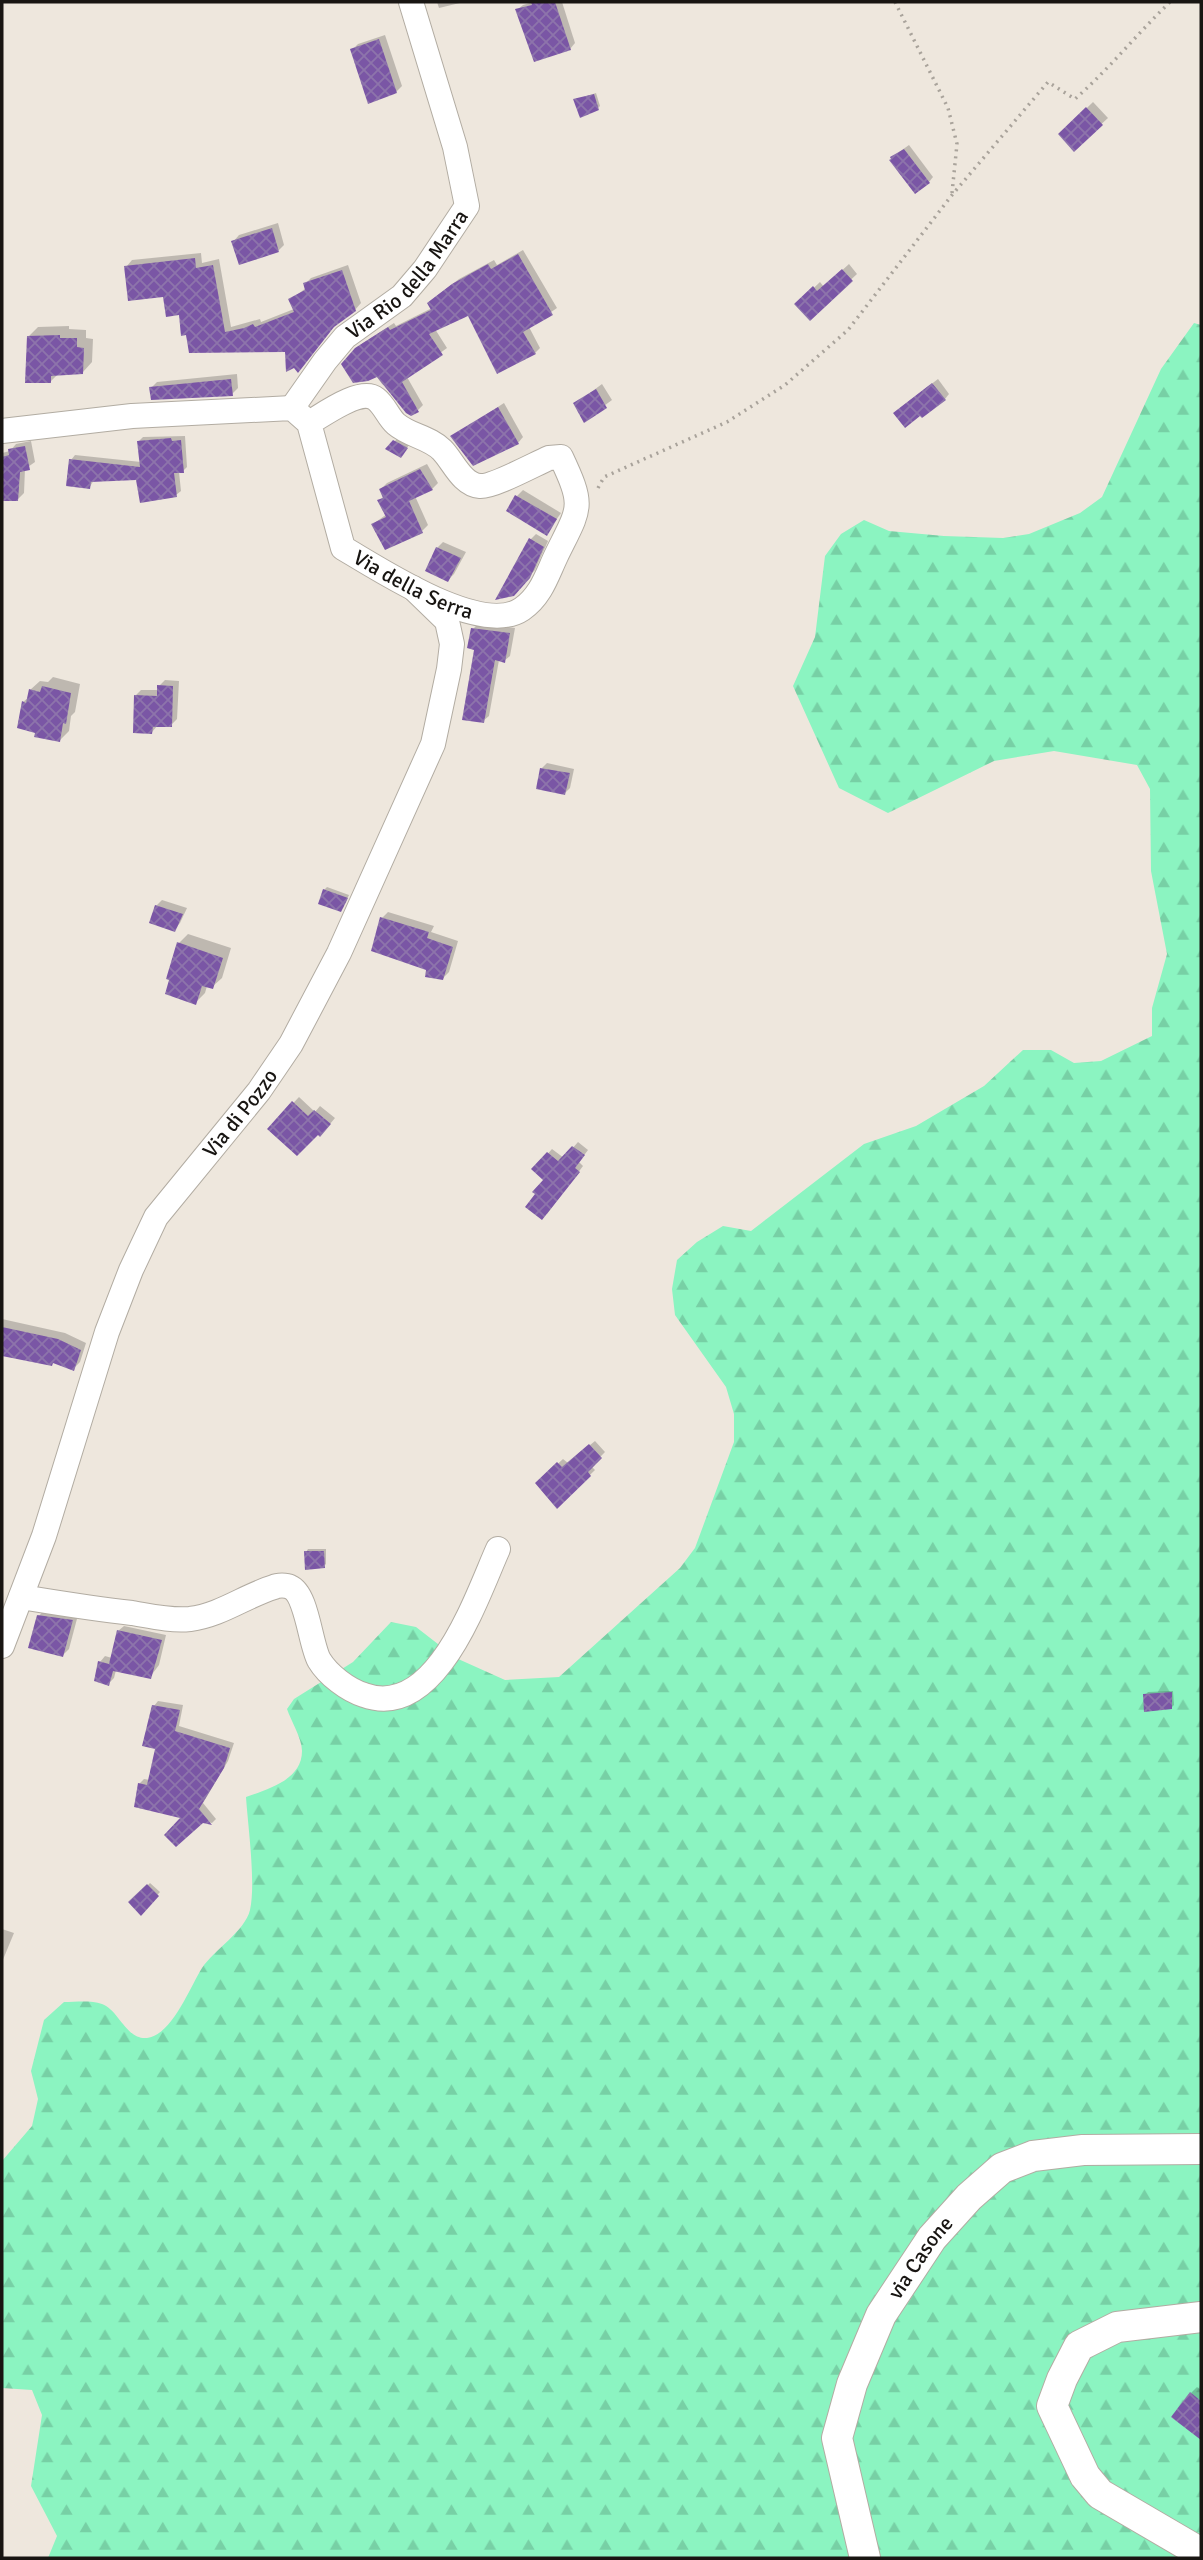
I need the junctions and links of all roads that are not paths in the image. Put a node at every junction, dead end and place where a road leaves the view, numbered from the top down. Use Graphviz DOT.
graph roads {
  1 [pos="411,2"];
  2 [pos="301,415"];
  3 [pos="2,431"];
  4 [pos="413,589"];
  5 [pos="498,1549"];
  6 [pos="21,1597"];
  7 [pos="2,1646"];
  8 [pos="1201,2149"];
  9 [pos="1201,2317"];
  10 [pos="1201,2553"];
  11 [pos="865,2558"];
  1 -- 2 [label="street, Via Rio della Marra"];
  2 -- 3 [label="street"];
  2 -- 4 [label="street, Via della Serra"];
  2 -- 4 [label="street, Via della Serra"];
  4 -- 6 [label="street, Via di Pozzo"];
  5 -- 6 [label="street"];
  6 -- 7 [label="street, Via di Pozzo"];
  8 -- 11 [label="street, via Casone"];
  9 -- 10 [label="street"];
}
